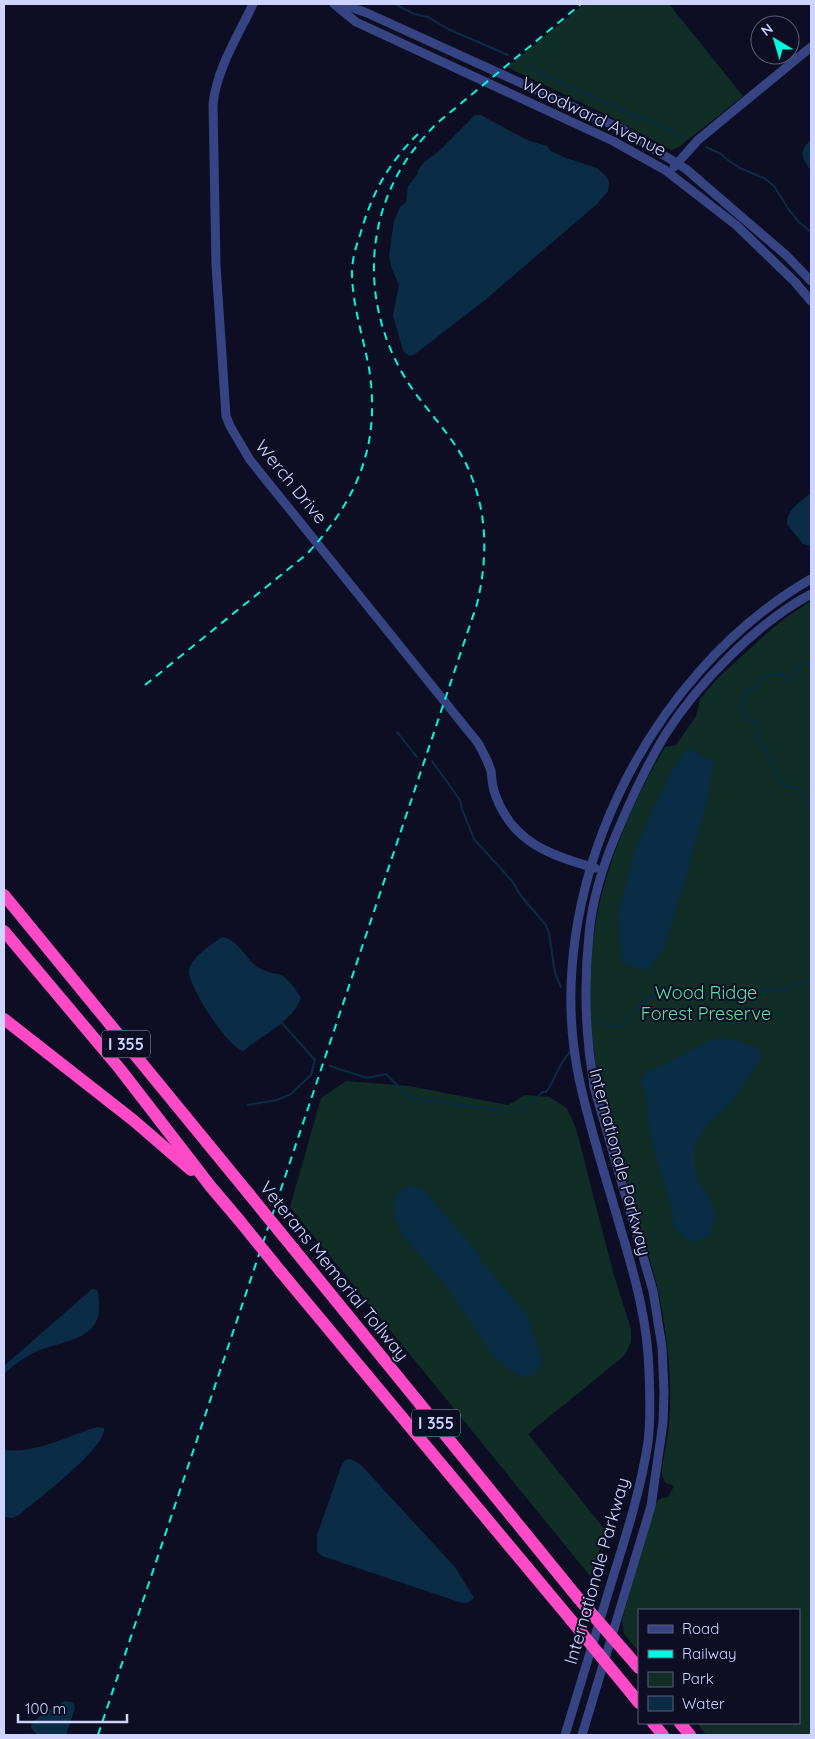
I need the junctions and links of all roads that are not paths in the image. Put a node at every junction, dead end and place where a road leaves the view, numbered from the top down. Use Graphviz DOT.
graph roads {
  1 [pos="253,4"];
  2 [pos="334,4"];
  3 [pos="342,4"];
  4 [pos="811,47"];
  5 [pos="677,164"];
  6 [pos="669,173"];
  7 [pos="811,281"];
  8 [pos="811,301"];
  9 [pos="811,579"];
  10 [pos="811,594"];
  11 [pos="591,867"];
  12 [pos="602,870"];
  13 [pos="4,895"];
  14 [pos="4,932"];
  15 [pos="572,1013"];
  16 [pos="586,1015"];
  17 [pos="4,1019"];
  18 [pos="211,1187"];
  19 [pos="638,1667"];
  20 [pos="635,1698"];
  21 [pos="654,1724"];
  22 [pos="681,1724"];
  23 [pos="566,1735"];
  24 [pos="582,1735"];
  25 [pos="663,1735"];
  26 [pos="690,1735"];
  1 -- 11 [label="street, Werch Drive"];
  2 -- 6 [label="street, Woodward Avenue"];
  3 -- 5 [label="street, Woodward Avenue"];
  4 -- 5 [label="street"];
  5 -- 6 [label="street"];
  5 -- 7 [label="street, Woodward Avenue"];
  6 -- 8 [label="street, Woodward Avenue"];
  9 -- 11 [label="street, Internationale Parkway"];
  10 -- 12 [label="street, Internationale Parkway"];
  11 -- 12 [label="street, Werch Drive"];
  11 -- 15 [label="street, Internationale Parkway"];
  12 -- 16 [label="street, Internationale Parkway"];
  13 -- 19 [label="highway, Veterans Memorial Tollway / I 355, bridge"];
  14 -- 18 [label="highway, I 355"];
  15 -- 16 [label="street"];
  15 -- 23 [label="street, Internationale Parkway"];
  16 -- 24 [label="street, Internationale Parkway"];
  17 -- 18 [label="highway"];
  18 -- 20 [label="highway, I 355, bridge"];
  21 -- 25 [label="highway"];
  22 -- 26 [label="highway"];
}
